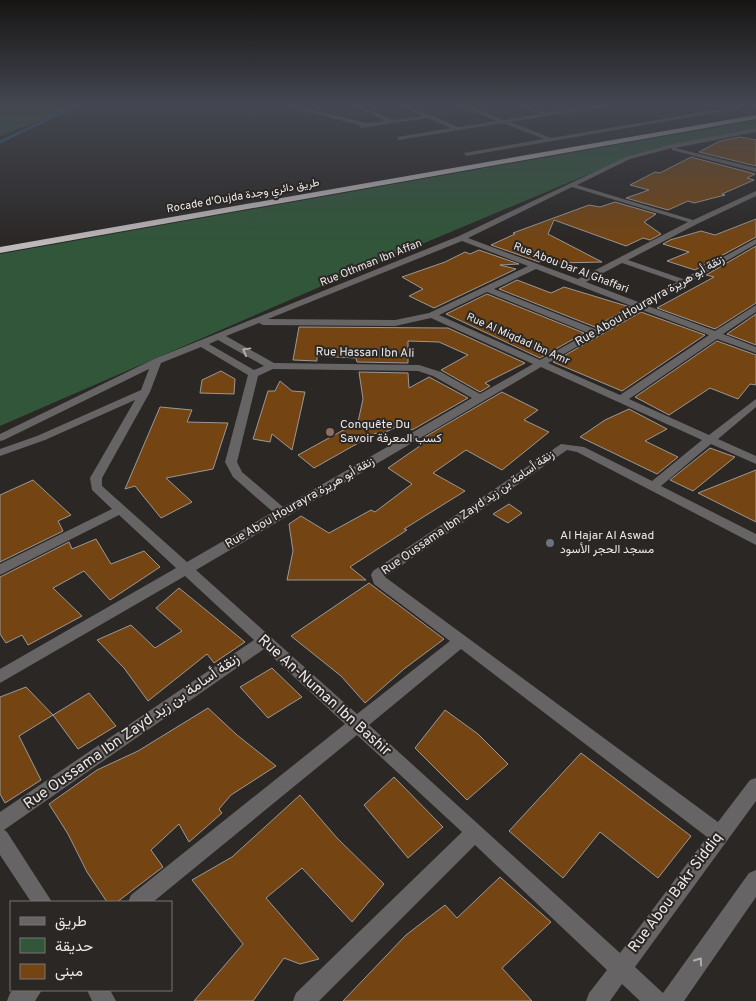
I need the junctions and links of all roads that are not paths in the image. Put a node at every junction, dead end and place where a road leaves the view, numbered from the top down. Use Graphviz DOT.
graph roads {
  1 [pos="486,151"];
  2 [pos="529,151"];
  3 [pos="564,151"];
  4 [pos="655,151"];
  5 [pos="683,151"];
  6 [pos="466,154"];
  7 [pos="756,170"];
  8 [pos="571,185"];
  9 [pos="756,193"];
  10 [pos="694,222"];
  11 [pos="462,238"];
  12 [pos="756,241"];
  13 [pos="0,243"];
  14 [pos="0,250"];
  15 [pos="620,260"];
  16 [pos="535,266"];
  17 [pos="578,282"];
  18 [pos="684,282"];
  19 [pos="487,289"];
  20 [pos="641,306"];
  21 [pos="756,308"];
  22 [pos="432,315"];
  23 [pos="255,322"];
  24 [pos="595,332"];
  25 [pos="717,334"];
  26 [pos="219,336"];
  27 [pos="201,343"];
  28 [pos="756,350"];
  29 [pos="157,361"];
  30 [pos="542,363"];
  31 [pos="272,366"];
  32 [pos="253,374"];
  33 [pos="145,392"];
  34 [pos="480,398"];
  35 [pos="622,399"];
  36 [pos="756,402"];
  37 [pos="0,438"];
  38 [pos="711,439"];
  39 [pos="0,453"];
  40 [pos="756,460"];
  41 [pos="652,486"];
  42 [pos="120,510"];
  43 [pos="283,514"];
  44 [pos="756,540"];
  45 [pos="0,570"];
  46 [pos="186,570"];
  47 [pos="264,641"];
  48 [pos="459,642"];
  49 [pos="0,677"];
  50 [pos="357,726"];
  51 [pos="756,786"];
  52 [pos="0,823"];
  53 [pos="475,832"];
  54 [pos="720,835"];
  55 [pos="0,838"];
  56 [pos="756,880"];
  57 [pos="41,901"];
  58 [pos="139,901"];
  59 [pos="620,968"];
  60 [pos="30,991"];
  61 [pos="18,1001"];
  62 [pos="304,1001"];
  63 [pos="597,1001"];
  64 [pos="656,1001"];
  65 [pos="672,1001"];
  1 -- 6 [label="street"];
  2 -- 13 [label="highway, Rocade d'Oujda طريق دائري وجدة"];
  3 -- 14 [label="highway, Rocade d'Oujda طريق دائري وجدة"];
  4 -- 8 [label="street, Rue Othman Ibn Affan"];
  5 -- 7 [label="street"];
  8 -- 10 [label="street"];
  8 -- 11 [label="street, Rue Othman Ibn Affan"];
  9 -- 10 [label="street"];
  10 -- 15 [label="street"];
  11 -- 16 [label="street, Rue Abou Dar Al Ghaffari"];
  11 -- 23 [label="street, Rue Othman Ibn Affan"];
  12 -- 18 [label="street, Rue Abou Hourayra زنقة أبو هريرة"];
  15 -- 17 [label="street"];
  15 -- 18 [label="street"];
  16 -- 17 [label="street, Rue Abou Dar Al Ghaffari"];
  16 -- 19 [label="street"];
  17 -- 20 [label="street, Rue Abou Dar Al Ghaffari"];
  18 -- 20 [label="street, Rue Abou Hourayra زنقة أبو هريرة"];
  19 -- 22 [label="street"];
  19 -- 24 [label="street"];
  20 -- 24 [label="street, Rue Abou Hourayra زنقة أبو هريرة"];
  20 -- 25 [label="street, Rue Abou Dar Al Ghaffari"];
  21 -- 25 [label="street"];
  22 -- 23 [label="street"];
  22 -- 30 [label="street, Rue Al Miqdad Ibn Amr"];
  23 -- 26 [label="street, Rue Othman Ibn Affan"];
  24 -- 30 [label="street, Rue Abou Hourayra زنقة أبو هريرة"];
  25 -- 28 [label="street, Rue Abou Dar Al Ghaffari"];
  25 -- 35 [label="street"];
  26 -- 27 [label="street, Rue Othman Ibn Affan"];
  31 -- 26 [label="street, Rue Hassan Ibn Ali, one-way"];
  27 -- 29 [label="street, Rue Othman Ibn Affan"];
  27 -- 32 [label="street"];
  29 -- 33 [label="street, Rue An-Numan Ibn Bashir"];
  29 -- 37 [label="street, Rue Othman Ibn Affan"];
  30 -- 34 [label="street, Rue Abou Hourayra زنقة أبو هريرة"];
  30 -- 35 [label="street, Rue Al Miqdad Ibn Amr"];
  31 -- 32 [label="street, Rue Hassan Ibn Ali"];
  31 -- 34 [label="street, Rue Hassan Ibn Ali"];
  32 -- 43 [label="street"];
  33 -- 39 [label="street"];
  33 -- 42 [label="street, Rue An-Numan Ibn Bashir"];
  34 -- 43 [label="street, Rue Abou Hourayra زنقة أبو هريرة"];
  35 -- 38 [label="street, Rue Al Miqdad Ibn Amr"];
  36 -- 38 [label="street"];
  38 -- 40 [label="street, Rue Al Miqdad Ibn Amr"];
  38 -- 41 [label="street"];
  41 -- 44 [label="street"];
  41 -- 48 [label="street, Rue Oussama Ibn Zayd زنقة أسامة بن زيد"];
  42 -- 45 [label="street"];
  42 -- 46 [label="street, Rue An-Numan Ibn Bashir"];
  43 -- 46 [label="street, Rue Abou Hourayra زنقة أبو هريرة"];
  46 -- 47 [label="street, Rue An-Numan Ibn Bashir"];
  46 -- 49 [label="street, Rue Abou Hourayra زنقة أبو هريرة"];
  47 -- 50 [label="street, Rue An-Numan Ibn Bashir"];
  47 -- 52 [label="street, Rue Oussama Ibn Zayd زنقة أسامة بن زيد"];
  48 -- 50 [label="street"];
  48 -- 54 [label="street"];
  50 -- 53 [label="street, Rue An-Numan Ibn Bashir"];
  50 -- 58 [label="street"];
  51 -- 54 [label="street, Rue Abou Bakr Siddiq"];
  53 -- 59 [label="street, Rue An-Numan Ibn Bashir"];
  53 -- 62 [label="street"];
  54 -- 59 [label="street, Rue Abou Bakr Siddiq"];
  55 -- 57 [label="street"];
  65 -- 56 [label="street, one-way"];
  59 -- 63 [label="street, Rue Abou Bakr Siddiq"];
  59 -- 64 [label="street, Rue An-Numan Ibn Bashir"];
  60 -- 61 [label="street"];
}
